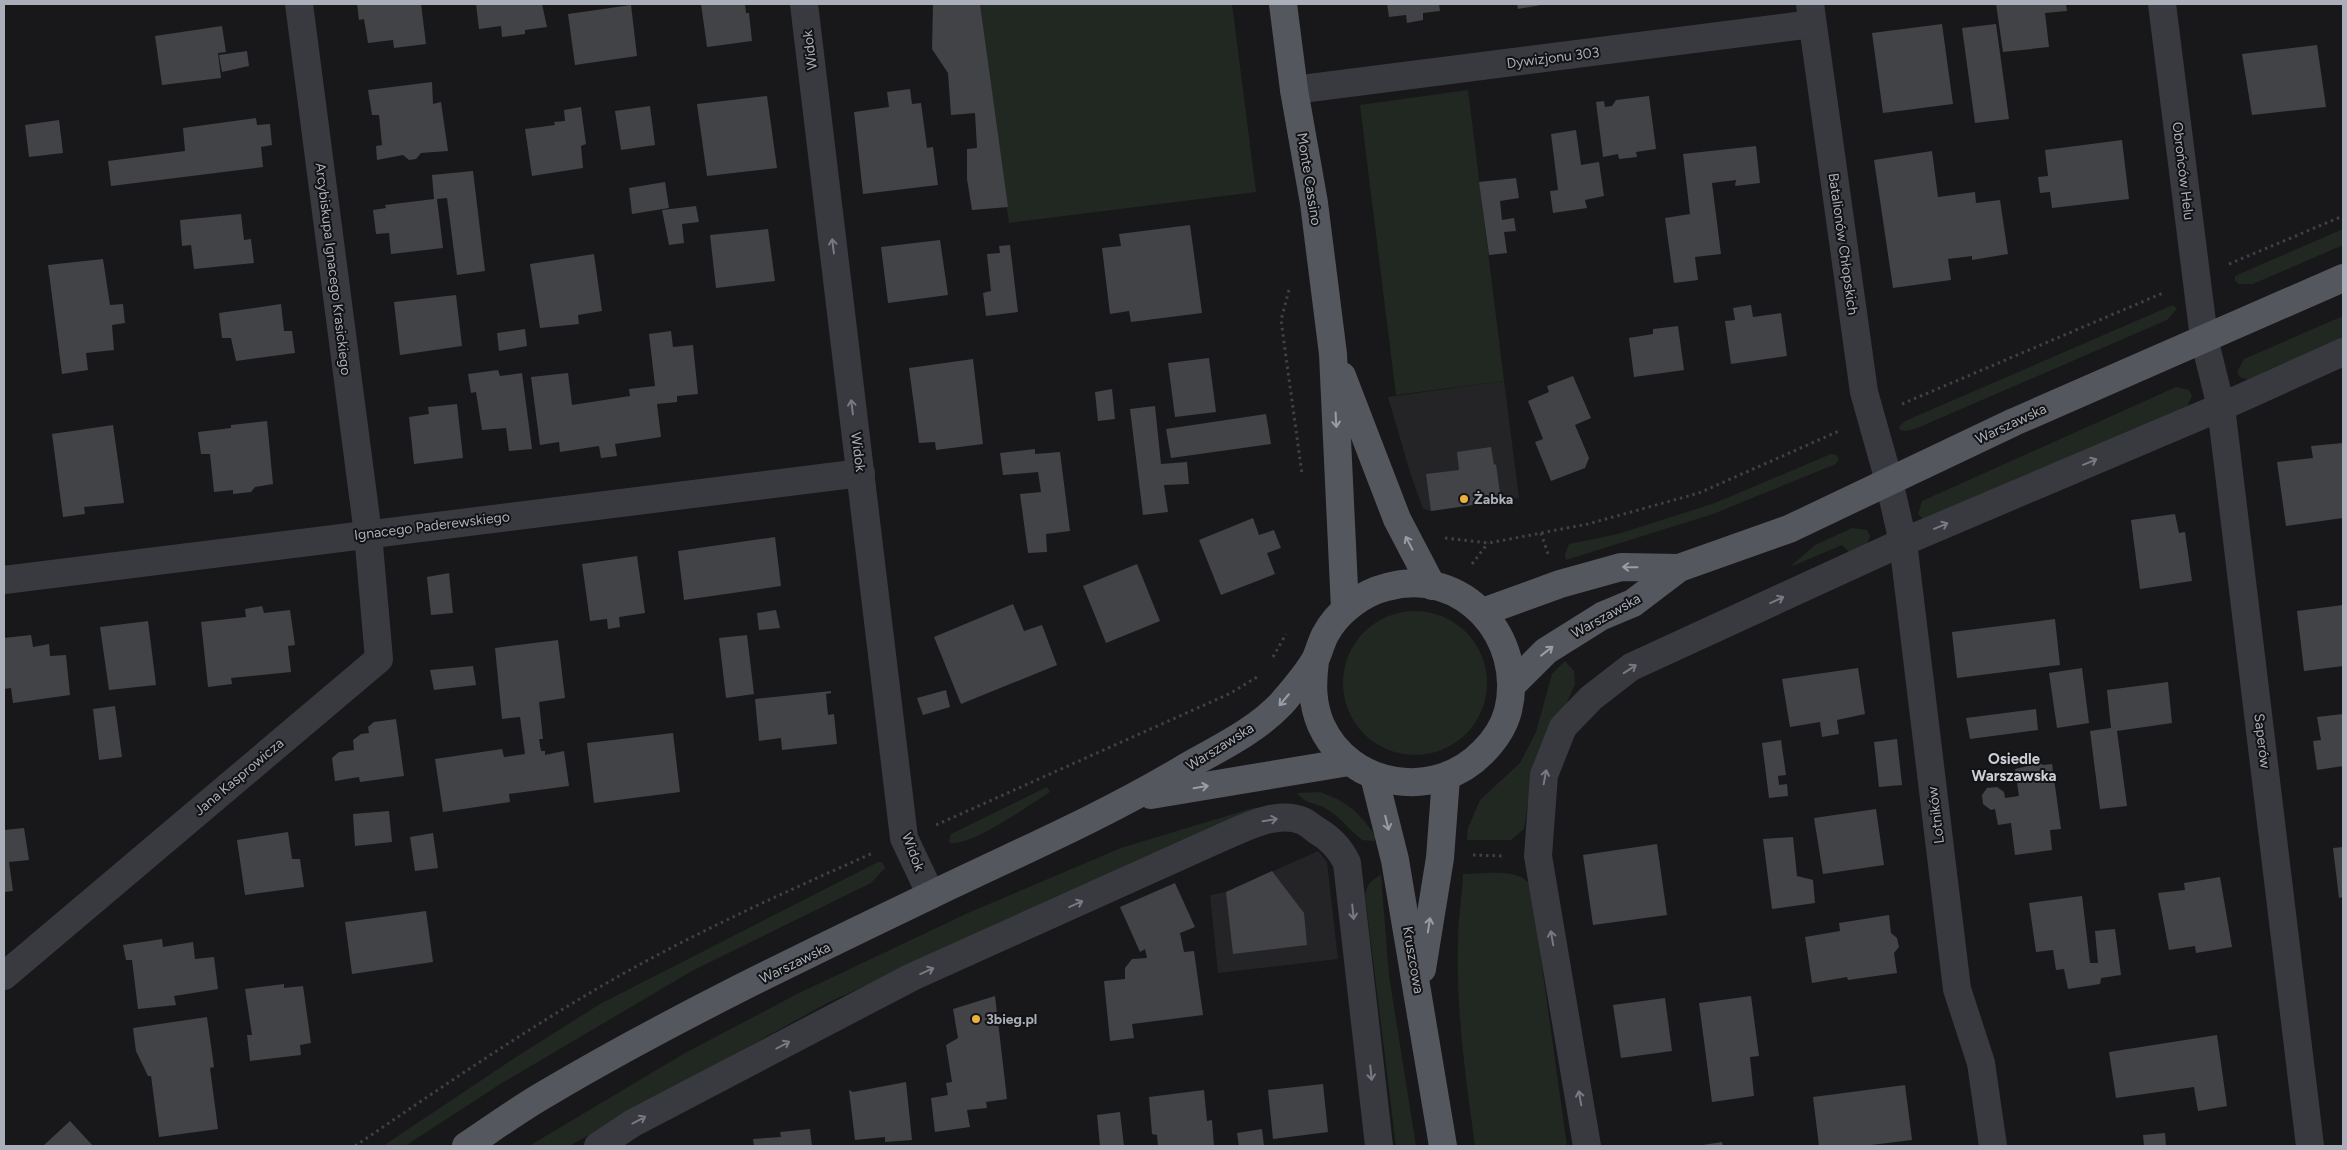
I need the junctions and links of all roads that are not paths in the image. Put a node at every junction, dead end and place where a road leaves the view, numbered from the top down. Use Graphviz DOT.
graph roads {
  1 [pos="299,4"];
  2 [pos="804,4"];
  3 [pos="1283,4"];
  4 [pos="2162,4"];
  5 [pos="1811,14"];
  6 [pos="1294,90"];
  7 [pos="2343,278"];
  8 [pos="2204,338"];
  9 [pos="2343,352"];
  10 [pos="1333,354"];
  11 [pos="2221,407"];
  12 [pos="861,473"];
  13 [pos="1889,482"];
  14 [pos="368,534"];
  15 [pos="1903,542"];
  16 [pos="1679,568"];
  17 [pos="4,580"];
  18 [pos="1432,586"];
  19 [pos="1345,610"];
  20 [pos="1483,612"];
  21 [pos="1314,661"];
  22 [pos="1512,685"];
  23 [pos="1349,762"];
  24 [pos="1374,776"];
  25 [pos="1446,778"];
  26 [pos="1135,797"];
  27 [pos="931,895"];
  28 [pos="4,976"];
  29 [pos="1419,990"];
  30 [pos="466,1146"];
  31 [pos="598,1146"];
  32 [pos="1379,1146"];
  33 [pos="1443,1146"];
  34 [pos="1587,1146"];
  35 [pos="1992,1146"];
  36 [pos="2310,1146"];
  1 -- 14 [label="street, Arcybiskupa Ignacego Krasickiego"];
  12 -- 2 [label="street, Widok, one-way"];
  3 -- 6 [label="main road, Monte Cassino"];
  4 -- 8 [label="street, Obrońców Helu"];
  5 -- 6 [label="street, Dywizjonu 303"];
  5 -- 13 [label="street, Batalionów Chłopskich"];
  6 -- 10 [label="main road, Monte Cassino"];
  7 -- 8 [label="main road, Warszawska"];
  8 -- 11 [label="street, Saperów"];
  8 -- 13 [label="main road, Warszawska"];
  9 -- 11 [label="street"];
  18 -- 10 [label="main road, Monte Cassino, one-way"];
  10 -- 19 [label="main road, Monte Cassino, one-way"];
  15 -- 11 [label="street, one-way"];
  11 -- 36 [label="street, Saperów"];
  12 -- 14 [label="street, Ignacego Paderewskiego"];
  12 -- 27 [label="street, Widok"];
  13 -- 15 [label="street, Lotników"];
  13 -- 16 [label="main road, Warszawska"];
  14 -- 17 [label="street, Ignacego Paderewskiego"];
  14 -- 28 [label="street, Jana Kasprowicza"];
  34 -- 15 [label="street, one-way"];
  15 -- 35 [label="street, Lotników"];
  16 -- 20 [label="main road, Warszawska, one-way"];
  22 -- 16 [label="main road, Warszawska, one-way"];
  18 -- 19 [label="main road"];
  18 -- 20 [label="main road"];
  19 -- 21 [label="main road"];
  20 -- 22 [label="main road"];
  21 -- 23 [label="main road"];
  21 -- 26 [label="main road, Warszawska, one-way"];
  22 -- 25 [label="main road"];
  23 -- 24 [label="main road"];
  26 -- 23 [label="main road, Warszawska, one-way"];
  24 -- 25 [label="main road"];
  24 -- 29 [label="main road, Kruszcowa, one-way"];
  29 -- 25 [label="main road, one-way"];
  26 -- 27 [label="main road, Warszawska"];
  27 -- 30 [label="main road, Warszawska"];
  29 -- 33 [label="main road, Kruszcowa"];
  31 -- 32 [label="street, one-way"];
}
